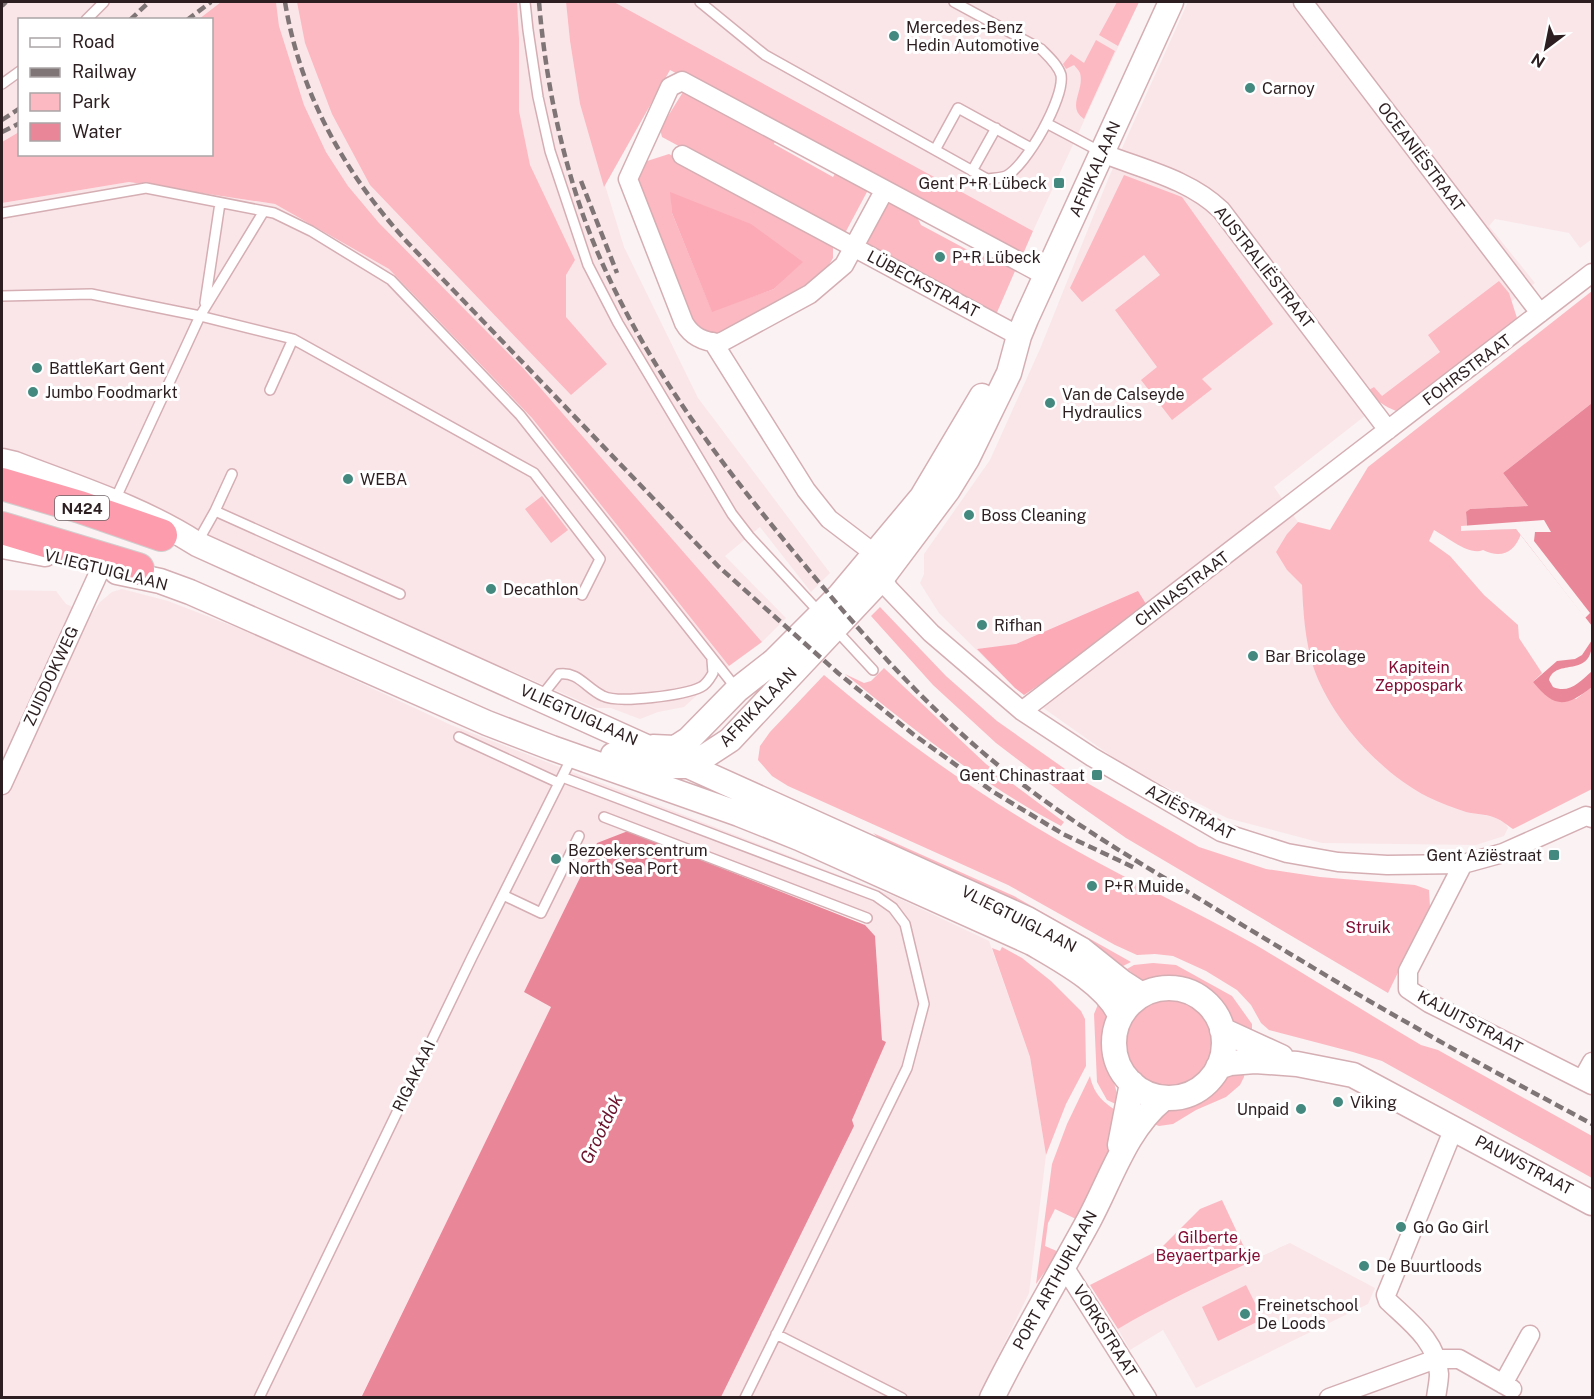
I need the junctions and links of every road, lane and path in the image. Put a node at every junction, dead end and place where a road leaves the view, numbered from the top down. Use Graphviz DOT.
graph roads {
  1 [pos="104,2"];
  2 [pos="525,2"];
  3 [pos="700,2"];
  4 [pos="954,2"];
  5 [pos="1171,2"];
  6 [pos="1303,2"];
  7 [pos="88,18"];
  8 [pos="18,72"];
  9 [pos="2,84"];
  10 [pos="1048,124"];
  11 [pos="996,128"];
  12 [pos="1031,148"];
  13 [pos="935,150"];
  14 [pos="1102,153"];
  15 [pos="682,155"];
  16 [pos="972,171"];
  17 [pos="884,191"];
  18 [pos="220,202"];
  19 [pos="264,211"];
  20 [pos="2,213"];
  21 [pos="854,248"];
  22 [pos="1593,273"];
  23 [pos="1046,276"];
  24 [pos="2,296"];
  25 [pos="202,312"];
  26 [pos="1540,314"];
  27 [pos="1019,336"];
  28 [pos="293,339"];
  29 [pos="713,342"];
  30 [pos="270,390"];
  31 [pos="1388,430"];
  32 [pos="2,461"];
  33 [pos="1341,467"];
  34 [pos="232,474"];
  35 [pos="2,484"];
  36 [pos="114,502"];
  37 [pos="215,511"];
  38 [pos="2,528"];
  39 [pos="165,530"];
  40 [pos="197,543"];
  41 [pos="2,546"];
  42 [pos="875,554"];
  43 [pos="101,568"];
  44 [pos="149,575"];
  45 [pos="882,578"];
  46 [pos="400,594"];
  47 [pos="582,595"];
  48 [pos="827,621"];
  49 [pos="712,658"];
  50 [pos="873,670"];
  51 [pos="737,690"];
  52 [pos="540,698"];
  53 [pos="446,706"];
  54 [pos="1022,711"];
  55 [pos="701,727"];
  56 [pos="459,737"];
  57 [pos="724,745"];
  58 [pos="650,747"];
  59 [pos="573,755"];
  60 [pos="690,766"];
  61 [pos="561,780"];
  62 [pos="2,785"];
  63 [pos="740,789"];
  64 [pos="701,800"];
  65 [pos="604,817"];
  66 [pos="1593,818"];
  67 [pos="579,836"];
  68 [pos="1463,864"];
  69 [pos="502,895"];
  70 [pos="867,918"];
  71 [pos="1142,995"];
  72 [pos="1120,1015"];
  73 [pos="1222,1030"];
  74 [pos="1593,1062"];
  75 [pos="1297,1064"];
  76 [pos="1218,1067"];
  77 [pos="1132,1083"];
  78 [pos="1587,1083"];
  79 [pos="1163,1099"];
  80 [pos="1455,1128"];
  81 [pos="1117,1162"];
  82 [pos="1593,1203"];
  83 [pos="1063,1265"];
  84 [pos="776,1334"];
  85 [pos="1530,1335"];
  86 [pos="1436,1359"];
  87 [pos="259,1398"];
  88 [pos="745,1398"];
  89 [pos="902,1398"];
  90 [pos="992,1398"];
  91 [pos="1147,1398"];
  92 [pos="1329,1398"];
  93 [pos="1436,1398"];
  1 -- 7 [label="lane"];
  2 -- 48 [label="lane"];
  3 -- 13 [label="lane"];
  4 -- 10 [label="lane"];
  5 -- 14 [label="main road, AFRIKALAAN / N424"];
  6 -- 26 [label="street, OCEANIËSTRAAT"];
  8 -- 9 [label="lane"];
  10 -- 12 [label="lane"];
  10 -- 14 [label="lane"];
  11 -- 12 [label="lane"];
  11 -- 13 [label="lane"];
  11 -- 16 [label="lane"];
  12 -- 16 [label="lane"];
  13 -- 16 [label="lane"];
  14 -- 23 [label="main road, AFRIKALAAN / N424"];
  14 -- 31 [label="street, AUSTRALIËSTRAAT"];
  15 -- 21 [label="street"];
  17 -- 21 [label="street, LÜBECKSTRAAT"];
  17 -- 23 [label="street"];
  17 -- 29 [label="street"];
  18 -- 19 [label="lane"];
  18 -- 20 [label="lane"];
  18 -- 25 [label="lane"];
  19 -- 25 [label="lane"];
  19 -- 49 [label="lane"];
  21 -- 27 [label="street, LÜBECKSTRAAT"];
  21 -- 29 [label="street"];
  22 -- 26 [label="street, FOHRSTRAAT"];
  23 -- 27 [label="main road, AFRIKALAAN / N424"];
  24 -- 25 [label="lane"];
  25 -- 28 [label="lane"];
  25 -- 36 [label="lane"];
  26 -- 31 [label="street, FOHRSTRAAT"];
  27 -- 42 [label="main road, AFRIKALAAN / N424"];
  27 -- 45 [label="main road, AFRIKALAAN / N424"];
  28 -- 30 [label="lane"];
  28 -- 47 [label="lane"];
  29 -- 42 [label="street"];
  31 -- 33 [label="street, FOHRSTRAAT"];
  32 -- 36 [label="main road, N424"];
  33 -- 54 [label="street, CHINASTRAAT"];
  34 -- 37 [label="lane"];
  35 -- 39 [label="highway, N424"];
  36 -- 39 [label="main road, N424"];
  37 -- 40 [label="lane"];
  37 -- 46 [label="lane"];
  38 -- 44 [label="highway, N424"];
  39 -- 40 [label="main road, N424"];
  40 -- 52 [label="main road, VLIEGTUIGLAAN / N424"];
  41 -- 43 [label="main road, VLIEGTUIGLAAN / N424"];
  42 -- 48 [label="main road, AFRIKALAAN / N424"];
  43 -- 44 [label="main road, VLIEGTUIGLAAN / N424"];
  43 -- 62 [label="street, ZUIDDOKWEG"];
  44 -- 53 [label="main road, VLIEGTUIGLAAN / N424"];
  45 -- 48 [label="main road, AFRIKALAAN / N424"];
  45 -- 54 [label="street, AZIËSTRAAT"];
  48 -- 50 [label="lane"];
  48 -- 51 [label="main road, AFRIKALAAN / N424"];
  48 -- 57 [label="main road, AFRIKALAAN / N424"];
  49 -- 51 [label="lane"];
  49 -- 52 [label="lane"];
  51 -- 55 [label="main road, AFRIKALAAN / N424"];
  52 -- 58 [label="main road, VLIEGTUIGLAAN / N424"];
  53 -- 59 [label="main road, VLIEGTUIGLAAN"];
  53 -- 60 [label="main road, N424"];
  54 -- 68 [label="street, AZIËSTRAAT"];
  55 -- 58 [label="main road, N424"];
  55 -- 60 [label="main road, AFRIKALAAN / N424"];
  56 -- 61 [label="lane"];
  57 -- 60 [label="main road, AFRIKALAAN / N424"];
  57 -- 63 [label="main road"];
  58 -- 60 [label="main road, VLIEGTUIGLAAN"];
  59 -- 61 [label="lane, RIGAKAAI"];
  59 -- 64 [label="main road, VLIEGTUIGLAAN"];
  60 -- 63 [label="main road, VLIEGTUIGLAAN"];
  60 -- 64 [label="main road"];
  61 -- 69 [label="lane, RIGAKAAI"];
  61 -- 84 [label="lane"];
  63 -- 71 [label="main road, VLIEGTUIGLAAN"];
  64 -- 72 [label="main road, VLIEGTUIGLAAN"];
  65 -- 70 [label="lane"];
  66 -- 68 [label="street, AZIËSTRAAT"];
  67 -- 69 [label="lane"];
  68 -- 78 [label="street, KAJUITSTRAAT"];
  69 -- 87 [label="lane, RIGAKAAI"];
  71 -- 72 [label="main road"];
  71 -- 73 [label="main road"];
  72 -- 77 [label="main road"];
  73 -- 75 [label="main road"];
  73 -- 76 [label="main road"];
  74 -- 78 [label="street"];
  75 -- 76 [label="main road"];
  75 -- 80 [label="main road"];
  76 -- 79 [label="main road"];
  77 -- 79 [label="main road"];
  77 -- 81 [label="main road, PORT ARTHURLAAN"];
  79 -- 81 [label="main road, PORT ARTHURLAAN"];
  80 -- 82 [label="main road, PAUWSTRAAT"];
  80 -- 86 [label="street"];
  81 -- 83 [label="main road, PORT ARTHURLAAN"];
  83 -- 90 [label="main road, PORT ARTHURLAAN"];
  83 -- 91 [label="street, VORKSTRAAT"];
  84 -- 88 [label="lane"];
  84 -- 89 [label="lane"];
  85 -- 86 [label="street"];
  86 -- 92 [label="street"];
  86 -- 93 [label="street"];
}
